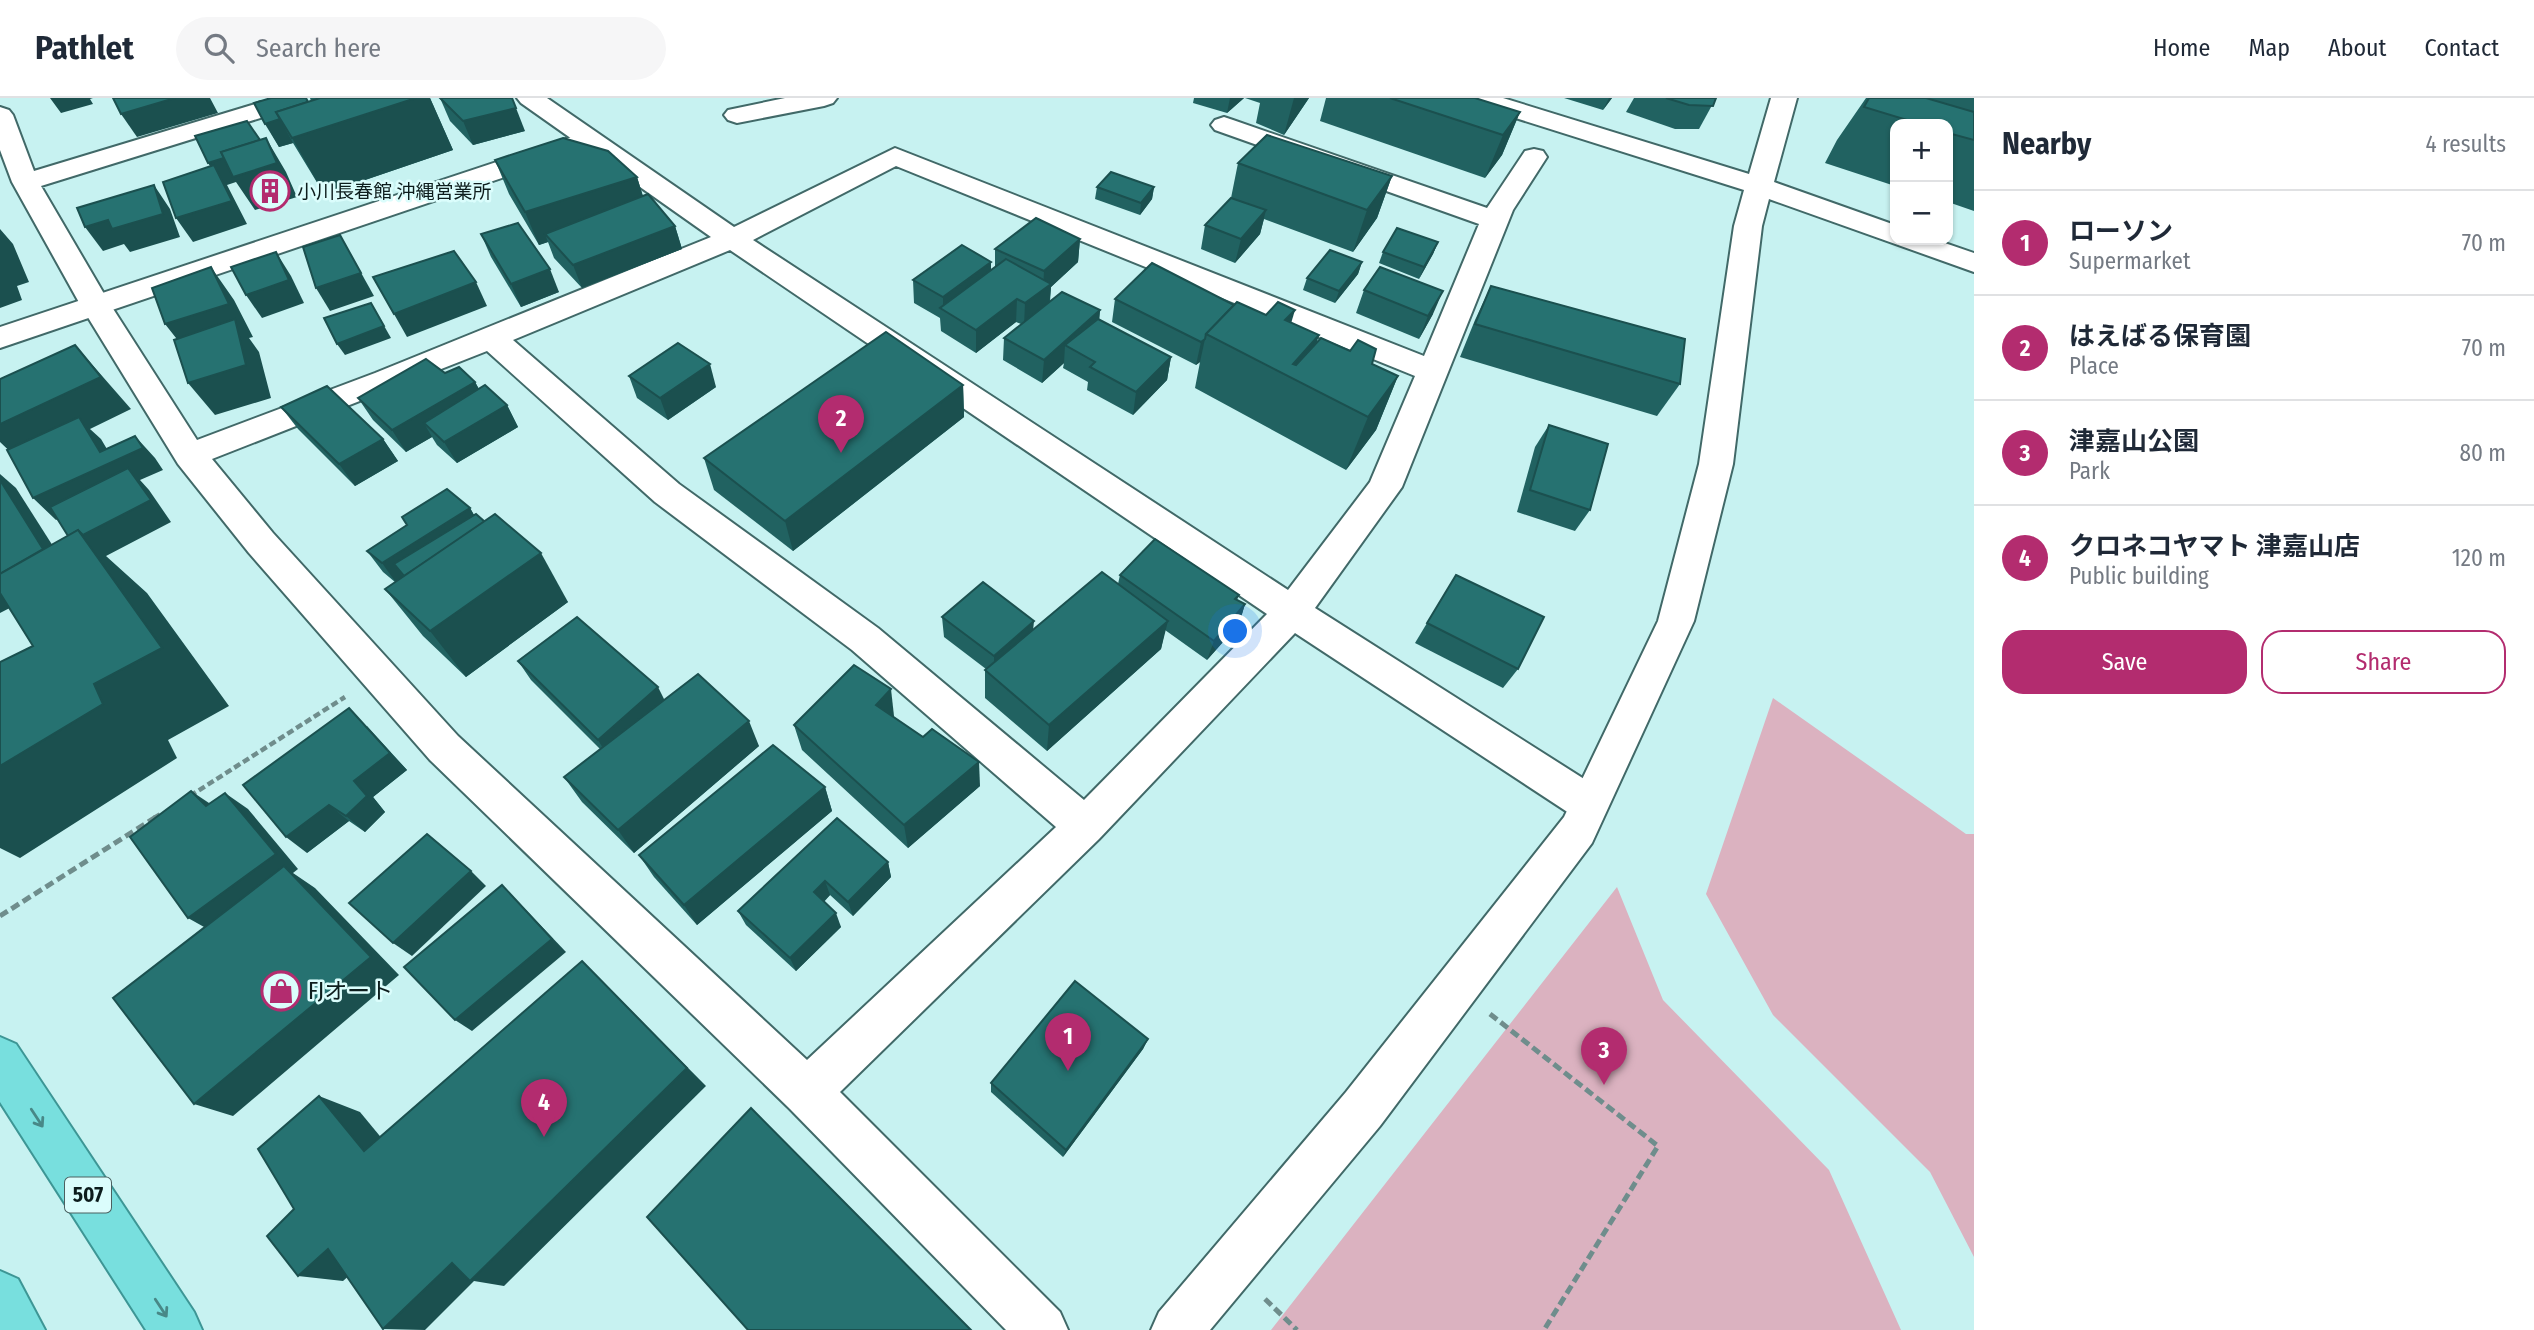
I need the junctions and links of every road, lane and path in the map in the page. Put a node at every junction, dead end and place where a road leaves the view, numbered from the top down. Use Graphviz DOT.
graph roads {
  1 [pos="530,98"];
  2 [pos="824,98"];
  3 [pos="1476,98"];
  4 [pos="1784,98"];
  5 [pos="265,104"];
  6 [pos="0,115"];
  7 [pos="737,115"];
  8 [pos="1224,125"];
  9 [pos="587,140"];
  10 [pos="1534,157"];
  11 [pos="25,182"];
  12 [pos="1758,186"];
  13 [pos="1495,220"];
  14 [pos="1890,233"];
  15 [pos="732,239"];
  16 [pos="1923,245"];
  17 [pos="1974,263"];
  18 [pos="96,306"];
  19 [pos="0,338"];
  20 [pos="492,338"];
  21 [pos="1434,372"];
  22 [pos="190,454"];
  23 [pos="1293,612"];
  24 [pos="379,675"];
  25 [pos="186,798"];
  26 [pos="1589,804"];
  27 [pos="163,813"];
  28 [pos="1085,826"];
  29 [pos="0,916"];
  30 [pos="1482,1008"];
  31 [pos="0,1060"];
  32 [pos="807,1092"];
  33 [pos="0,1297"];
  34 [pos="1263,1297"];
  35 [pos="19,1330"];
  36 [pos="176,1330"];
  37 [pos="1042,1330"];
  38 [pos="1177,1330"];
  39 [pos="1297,1330"];
  40 [pos="1544,1330"];
  1 -- 9 [label="street"];
  2 -- 7 [label="street"];
  3 -- 12 [label="street"];
  4 -- 12 [label="street"];
  5 -- 11 [label="street"];
  6 -- 11 [label="street"];
  8 -- 13 [label="street"];
  9 -- 15 [label="street"];
  9 -- 18 [label="street"];
  10 -- 13 [label="street"];
  11 -- 18 [label="street"];
  12 -- 14 [label="street"];
  12 -- 26 [label="street"];
  13 -- 21 [label="street"];
  15 -- 20 [label="street"];
  15 -- 21 [label="street"];
  15 -- 23 [label="street"];
  16 -- 17 [label="street"];
  18 -- 19 [label="street"];
  18 -- 22 [label="street"];
  20 -- 22 [label="street"];
  20 -- 28 [label="street"];
  21 -- 23 [label="street"];
  22 -- 24 [label="street"];
  23 -- 26 [label="street"];
  23 -- 28 [label="street"];
  24 -- 25 [label="path"];
  24 -- 32 [label="street"];
  26 -- 38 [label="street"];
  27 -- 29 [label="path"];
  28 -- 32 [label="street"];
  30 -- 40 [label="path"];
  31 -- 36 [label="highway, 507, one-way"];
  32 -- 37 [label="street"];
  33 -- 35 [label="highway"];
  34 -- 39 [label="path"];
}
